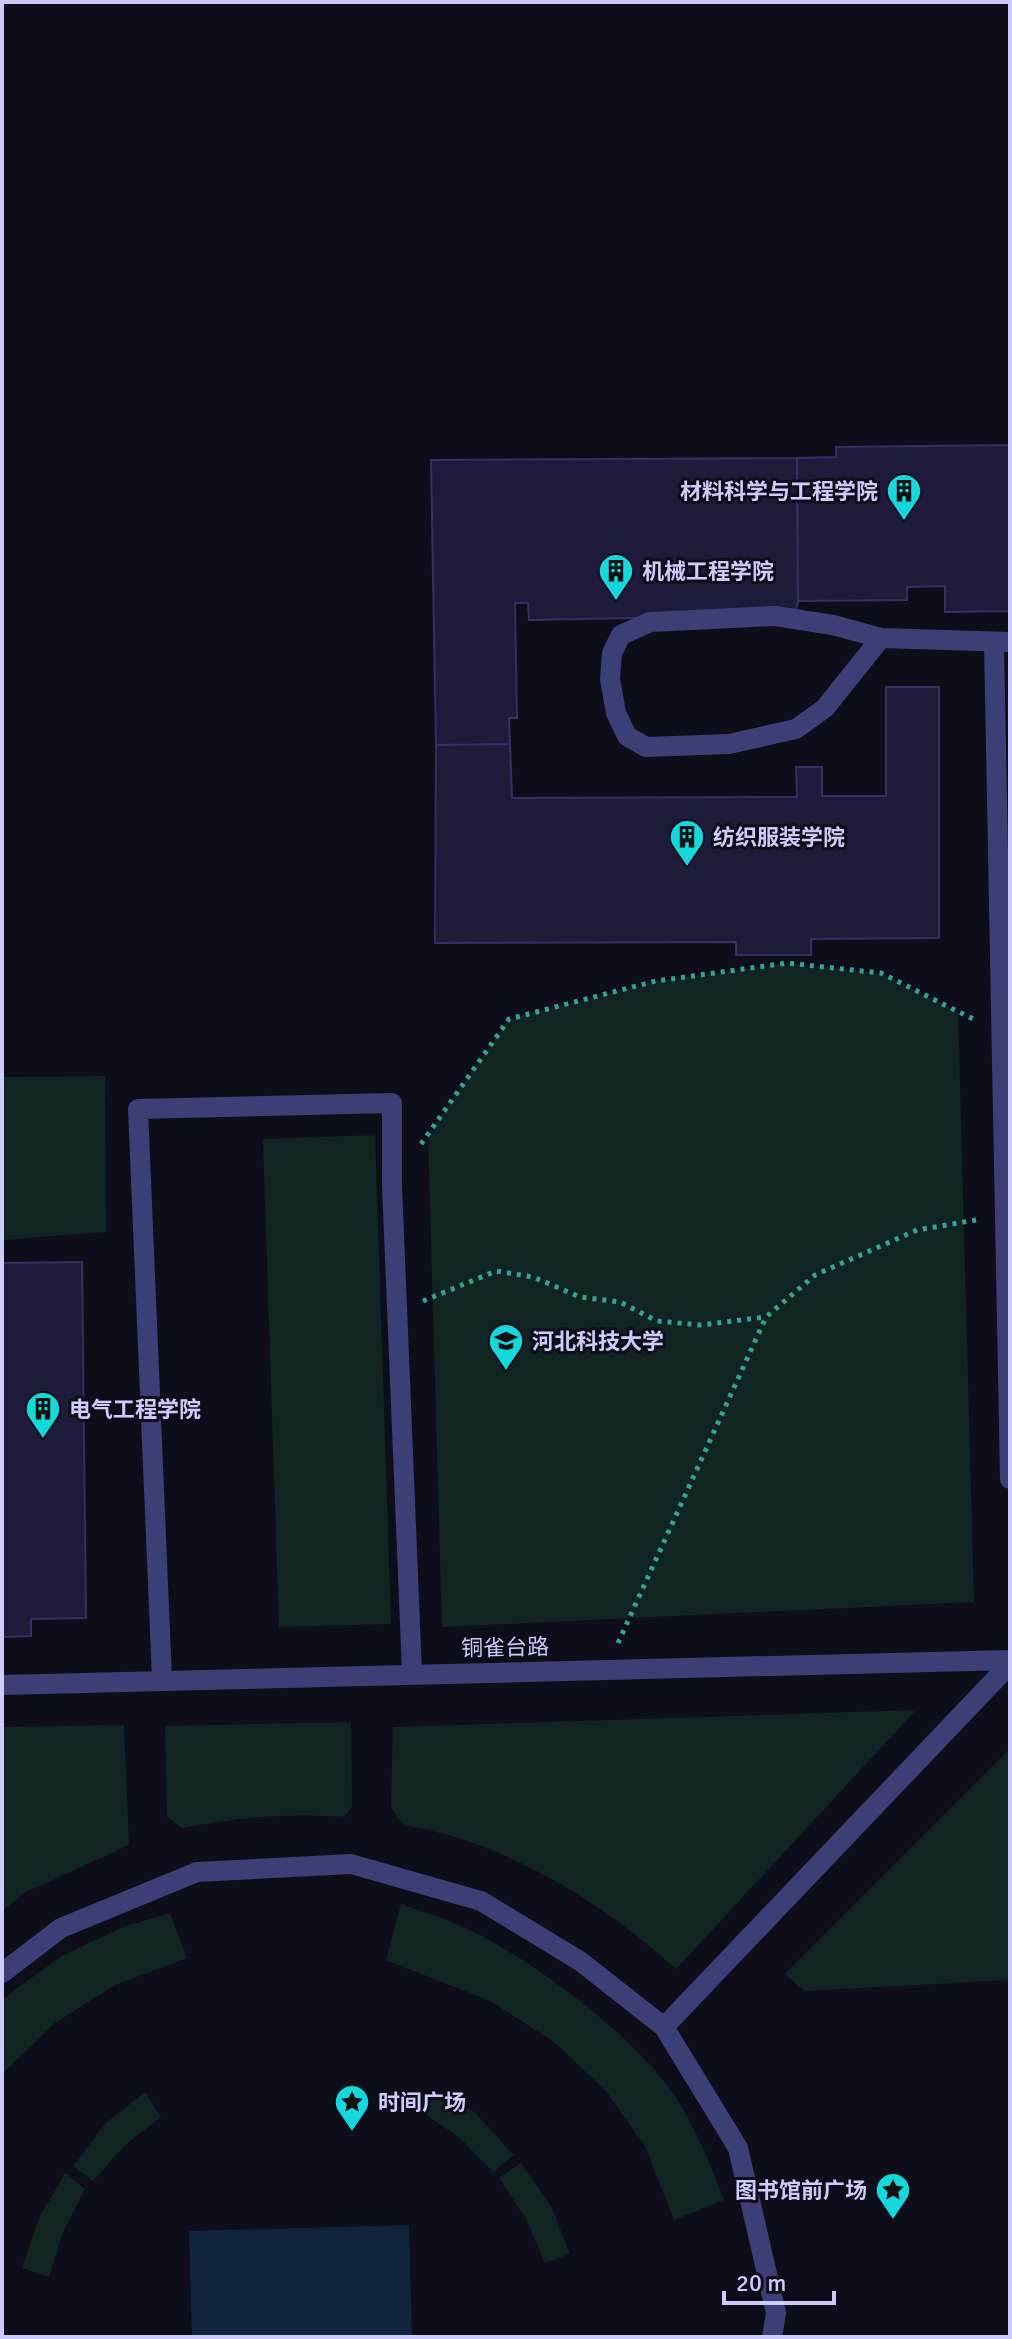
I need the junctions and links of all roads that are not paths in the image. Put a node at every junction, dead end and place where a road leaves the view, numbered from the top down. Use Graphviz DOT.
graph roads {
  1 [pos="881,638"];
  2 [pos="1002,643"];
  3 [pos="1010,1479"];
  4 [pos="1010,1662"];
  5 [pos="412,1673"];
  6 [pos="162,1679"];
  7 [pos="2,1685"];
  8 [pos="2,1973"];
  9 [pos="664,2027"];
  10 [pos="772,2337"];
  1 -- 1 [label="lane"];
  1 -- 2 [label="lane"];
  2 -- 3 [label="lane"];
  4 -- 5 [label="lane, 铜雀台路"];
  4 -- 9 [label="lane"];
  5 -- 6 [label="lane, 铜雀台路"];
  5 -- 6 [label="lane"];
  6 -- 7 [label="lane, 铜雀台路"];
  8 -- 9 [label="lane"];
  9 -- 10 [label="lane"];
}
